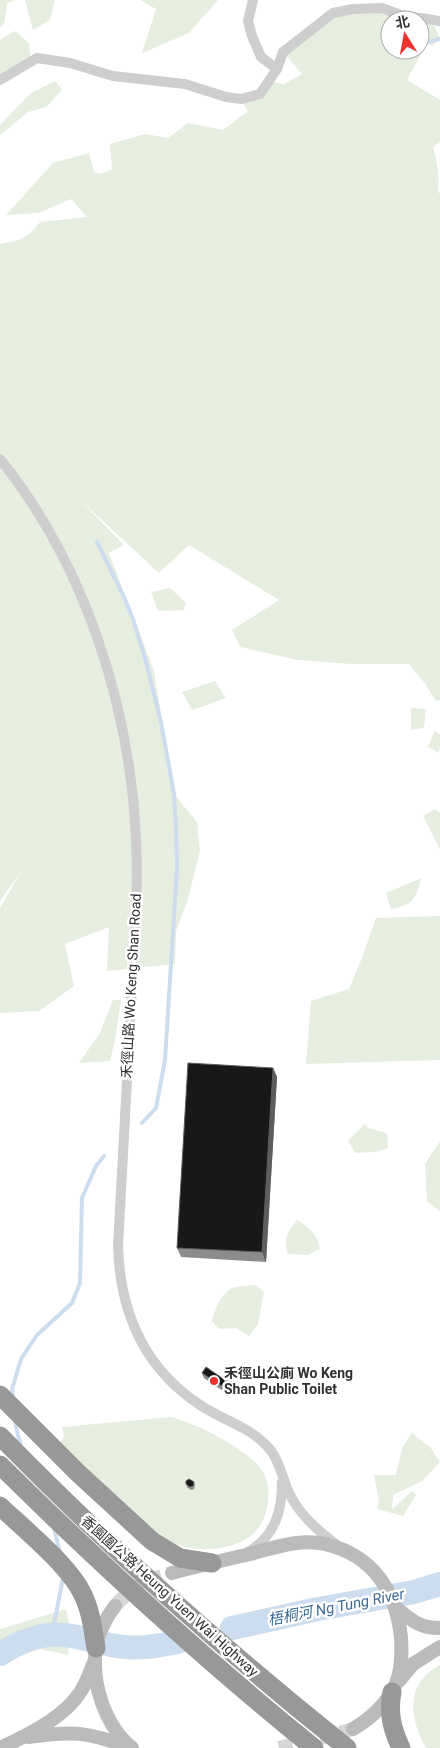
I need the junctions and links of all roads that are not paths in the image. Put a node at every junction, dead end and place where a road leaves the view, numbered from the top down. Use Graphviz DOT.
graph roads {
  1 [pos="253,0"];
  2 [pos="440,21"];
  3 [pos="277,69"];
  4 [pos="0,80"];
  5 [pos="0,459"];
  6 [pos="0,1395"];
  7 [pos="0,1436"];
  8 [pos="0,1465"];
  9 [pos="282,1473"];
  10 [pos="0,1506"];
  11 [pos="348,1552"];
  12 [pos="240,1556"];
  13 [pos="212,1563"];
  14 [pos="172,1573"];
  15 [pos="115,1606"];
  16 [pos="395,1607"];
  17 [pos="98,1621"];
  18 [pos="440,1628"];
  19 [pos="440,1647"];
  20 [pos="94,1665"];
  21 [pos="394,1688"];
  22 [pos="353,1729"];
  23 [pos="22,1738"];
  24 [pos="0,1748"];
  25 [pos="131,1748"];
  26 [pos="314,1748"];
  27 [pos="347,1748"];
  28 [pos="401,1748"];
  1 -- 3 [label="street"];
  2 -- 3 [label="street"];
  3 -- 4 [label="street"];
  5 -- 9 [label="street, 禾徑山路 Wo Keng Shan Road"];
  6 -- 13 [label="highway"];
  7 -- 27 [label="highway, 香園圍公路 Heung Yuen Wai Highway"];
  8 -- 26 [label="highway, 香園圍公路 Heung Yuen Wai Highway"];
  9 -- 11 [label="street, 禾徑山路 Wo Keng Shan Road"];
  9 -- 12 [label="street, 禾徑山路 Wo Keng Shan Road"];
  10 -- 17 [label="highway"];
  11 -- 12 [label="main road"];
  11 -- 16 [label="main road"];
  12 -- 13 [label="main road"];
  13 -- 14 [label="main road"];
  15 -- 17 [label="main road"];
  16 -- 18 [label="main road"];
  16 -- 21 [label="main road"];
  17 -- 20 [label="highway"];
  19 -- 21 [label="main road"];
  20 -- 23 [label="main road"];
  20 -- 25 [label="main road"];
  21 -- 22 [label="main road"];
  21 -- 28 [label="highway"];
  23 -- 24 [label="main road"];
  23 -- 25 [label="main road"];
}
